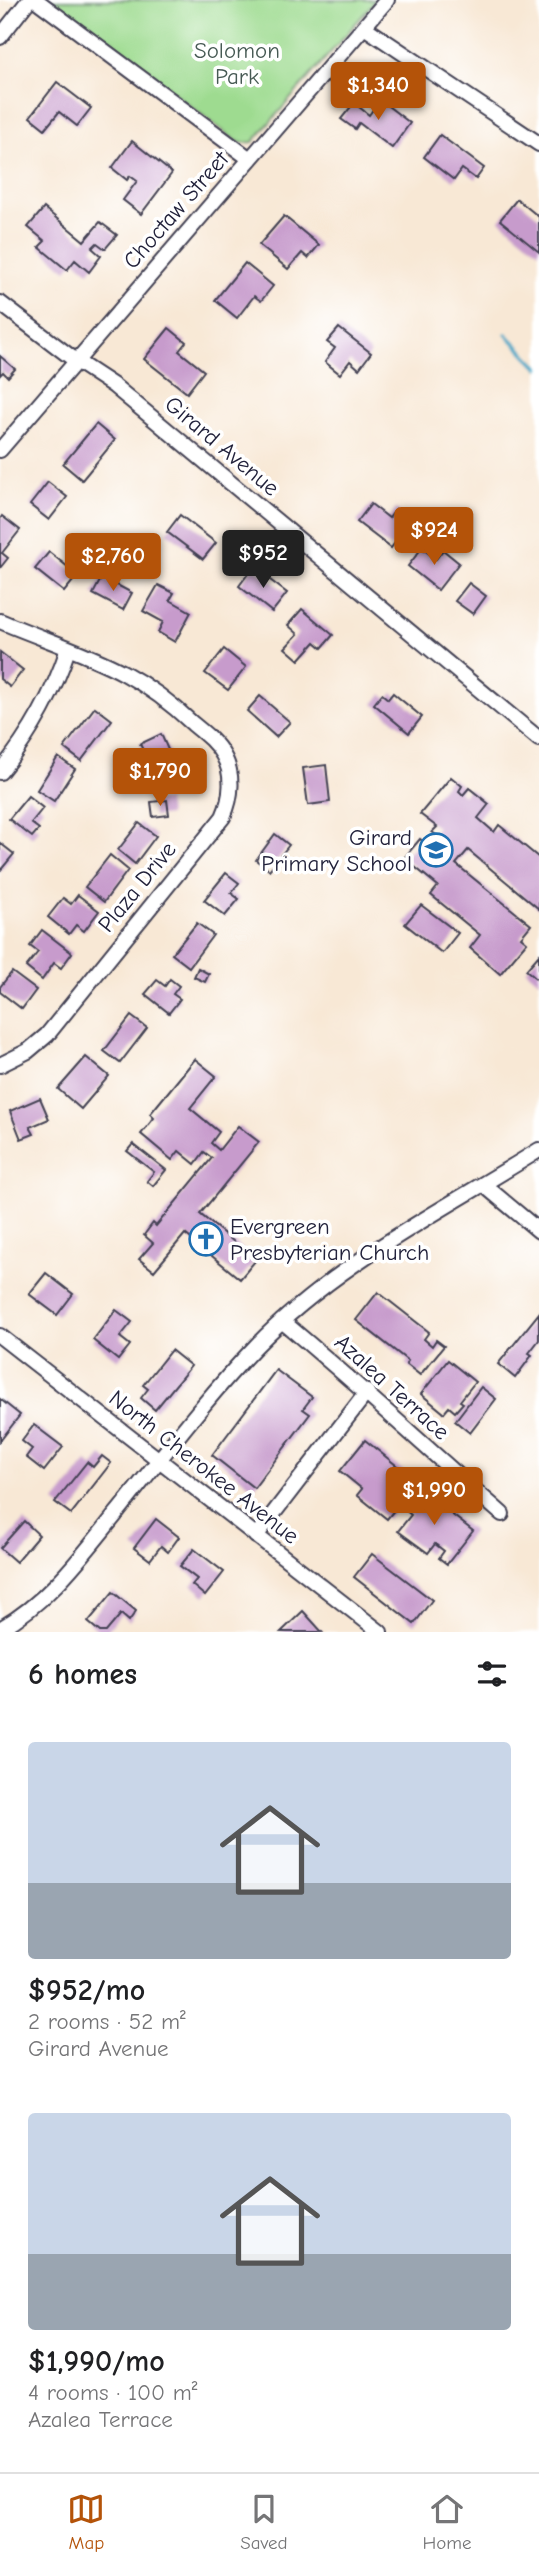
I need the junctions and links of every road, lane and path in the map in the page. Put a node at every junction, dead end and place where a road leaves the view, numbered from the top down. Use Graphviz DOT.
graph roads {
  1 [pos="29,0"];
  2 [pos="36,0"];
  3 [pos="387,0"];
  4 [pos="364,27"];
  5 [pos="0,37"];
  6 [pos="539,144"];
  7 [pos="250,159"];
  8 [pos="0,303"];
  9 [pos="76,361"];
  10 [pos="0,450"];
  11 [pos="0,621"];
  12 [pos="68,649"];
  13 [pos="539,739"];
  14 [pos="0,772"];
  15 [pos="0,1065"];
  16 [pos="539,1150"];
  17 [pos="484,1185"];
  18 [pos="539,1231"];
  19 [pos="282,1321"];
  20 [pos="0,1336"];
  21 [pos="367,1392"];
  22 [pos="159,1461"];
  23 [pos="502,1514"];
  24 [pos="256,1536"];
  25 [pos="0,1629"];
  26 [pos="380,1632"];
  1 -- 5 [label="street"];
  2 -- 7 [label="street"];
  3 -- 4 [label="street, Choctaw Street"];
  4 -- 6 [label="street"];
  4 -- 7 [label="street, Choctaw Street"];
  7 -- 9 [label="street, Choctaw Street"];
  8 -- 9 [label="street, Girard Avenue"];
  9 -- 10 [label="street, Choctaw Street"];
  9 -- 13 [label="street, Girard Avenue"];
  11 -- 12 [label="street, Plaza Drive"];
  12 -- 14 [label="street"];
  12 -- 15 [label="street, Plaza Drive"];
  16 -- 17 [label="street"];
  17 -- 18 [label="street"];
  17 -- 19 [label="street"];
  19 -- 21 [label="street, Azalea Terrace"];
  19 -- 22 [label="street"];
  20 -- 22 [label="street, North Cherokee Avenue"];
  21 -- 23 [label="street, Azalea Terrace"];
  21 -- 24 [label="street"];
  22 -- 24 [label="street, North Cherokee Avenue"];
  22 -- 25 [label="street"];
  24 -- 26 [label="street, North Cherokee Avenue"];
}
